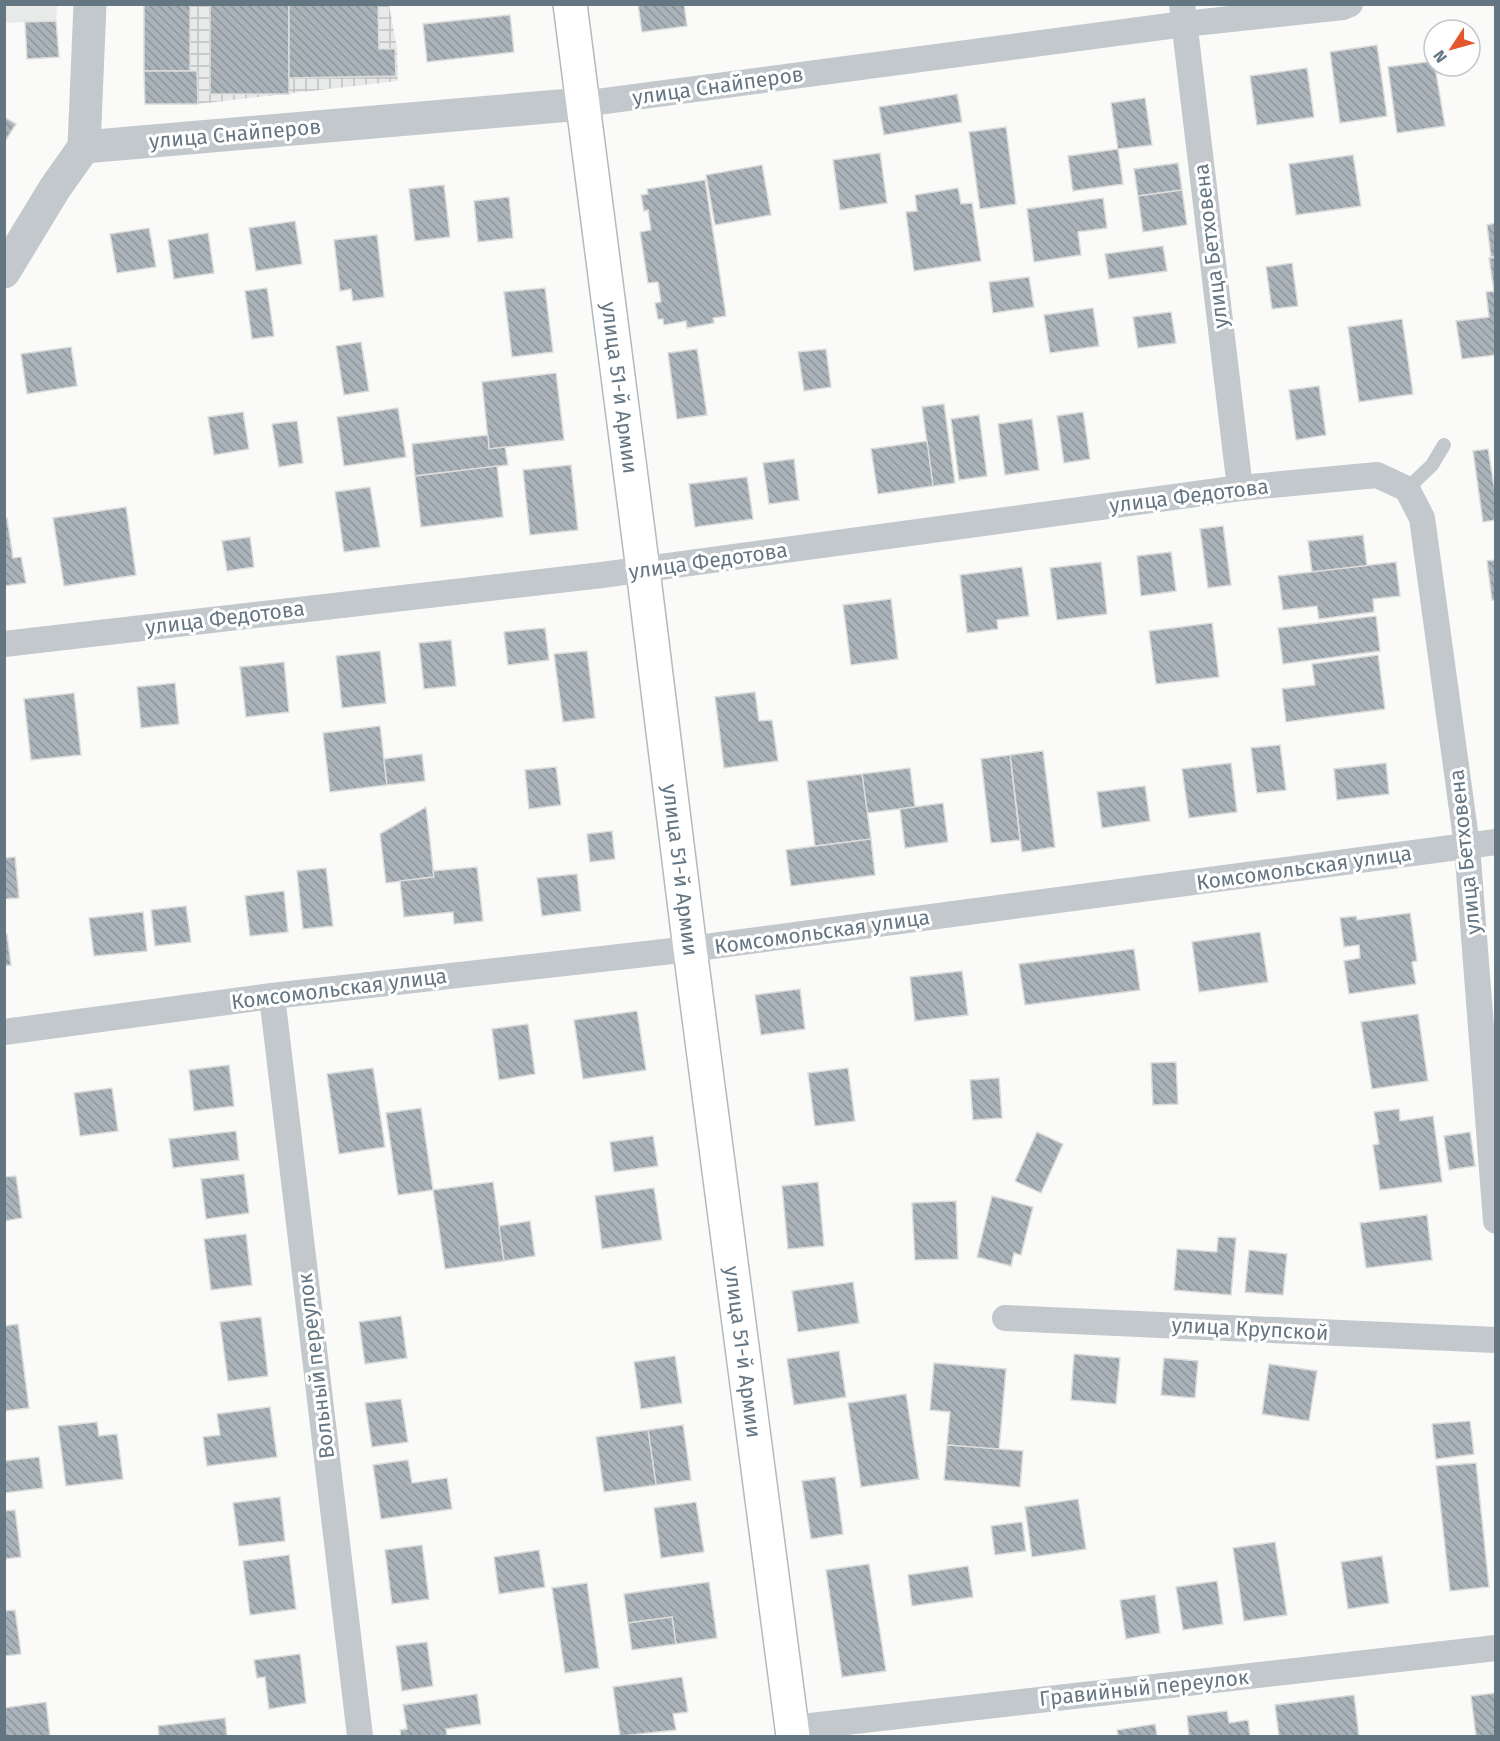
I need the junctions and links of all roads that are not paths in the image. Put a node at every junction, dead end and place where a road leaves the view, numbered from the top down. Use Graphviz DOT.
graph roads {
  1 [pos="90,4"];
  2 [pos="570,4"];
  3 [pos="1350,4"];
  4 [pos="1183,14"];
  5 [pos="582,104"];
  6 [pos="84,147"];
  7 [pos="4,272"];
  8 [pos="1444,445"];
  9 [pos="1240,488"];
  10 [pos="1407,489"];
  11 [pos="643,570"];
  12 [pos="4,644"];
  13 [pos="1496,842"];
  14 [pos="1467,846"];
  15 [pos="690,949"];
  16 [pos="272,996"];
  17 [pos="4,1032"];
  18 [pos="1496,1221"];
  19 [pos="1005,1318"];
  20 [pos="1496,1340"];
  21 [pos="1496,1648"];
  22 [pos="793,1732"];
  23 [pos="360,1737"];
  1 -- 6 [label="street"];
  2 -- 5 [label="main road, улица 51-й Армии"];
  3 -- 4 [label="street, улица Снайперов"];
  4 -- 5 [label="street, улица Снайперов"];
  4 -- 9 [label="street, улица Бетховена"];
  5 -- 6 [label="street, улица Снайперов"];
  5 -- 11 [label="main road, улица 51-й Армии"];
  6 -- 7 [label="street"];
  8 -- 10 [label="lane"];
  9 -- 10 [label="street, улица Федотова"];
  9 -- 11 [label="street, улица Федотова"];
  10 -- 14 [label="street, улица Бетховена"];
  11 -- 12 [label="street, улица Федотова"];
  11 -- 15 [label="main road, улица 51-й Армии"];
  13 -- 14 [label="street, Комсомольская улица"];
  14 -- 15 [label="street, Комсомольская улица"];
  14 -- 18 [label="street, улица Бетховена"];
  15 -- 16 [label="street, Комсомольская улица"];
  15 -- 22 [label="main road, улица 51-й Армии"];
  16 -- 17 [label="street, Комсомольская улица"];
  16 -- 23 [label="street, Вольный переулок"];
  19 -- 20 [label="street, улица Крупской"];
  21 -- 22 [label="street, Гравийный переулок"];
}
